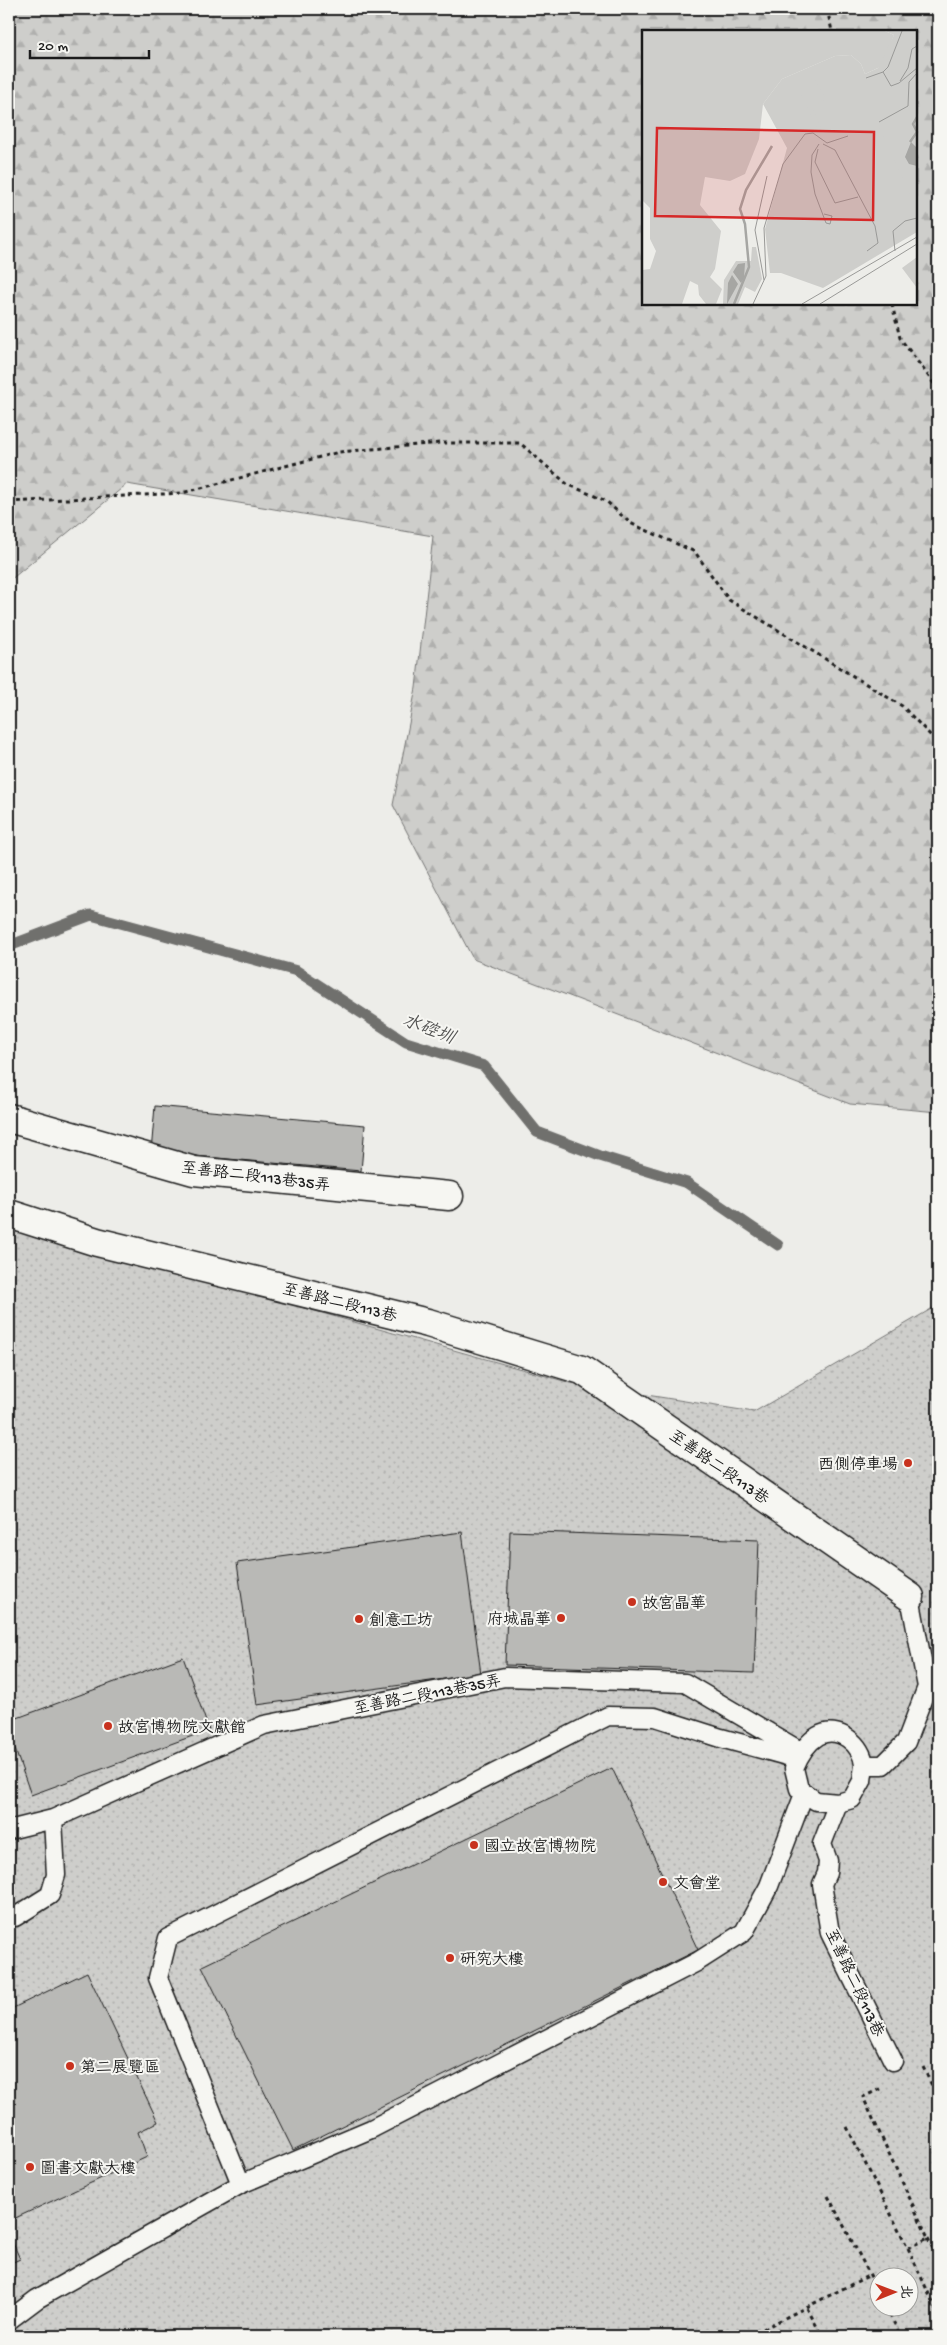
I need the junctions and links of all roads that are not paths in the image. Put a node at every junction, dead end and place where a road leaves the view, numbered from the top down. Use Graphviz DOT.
graph roads {
  1 [pos="9,1118"];
  2 [pos="449,1196"];
  3 [pos="9,1214"];
  4 [pos="910,1597"];
  5 [pos="800,1755"];
  6 [pos="864,1765"];
  7 [pos="804,1794"];
  8 [pos="838,1803"];
  9 [pos="53,1819"];
  10 [pos="9,1830"];
  11 [pos="9,1917"];
  12 [pos="893,2061"];
  13 [pos="241,2184"];
  14 [pos="9,2320"];
  1 -- 2 [label="street, 至善路二段113巷35弄"];
  3 -- 4 [label="street, 至善路二段113巷"];
  4 -- 6 [label="lane, 至善路二段113巷"];
  5 -- 6 [label="lane"];
  5 -- 7 [label="lane"];
  5 -- 9 [label="lane, 至善路二段113巷35弄"];
  5 -- 13 [label="lane"];
  6 -- 8 [label="lane"];
  7 -- 8 [label="lane"];
  7 -- 13 [label="lane"];
  8 -- 12 [label="lane, 至善路二段113巷"];
  9 -- 10 [label="lane, 至善路二段113巷35弄"];
  9 -- 11 [label="lane"];
  13 -- 14 [label="lane"];
}
